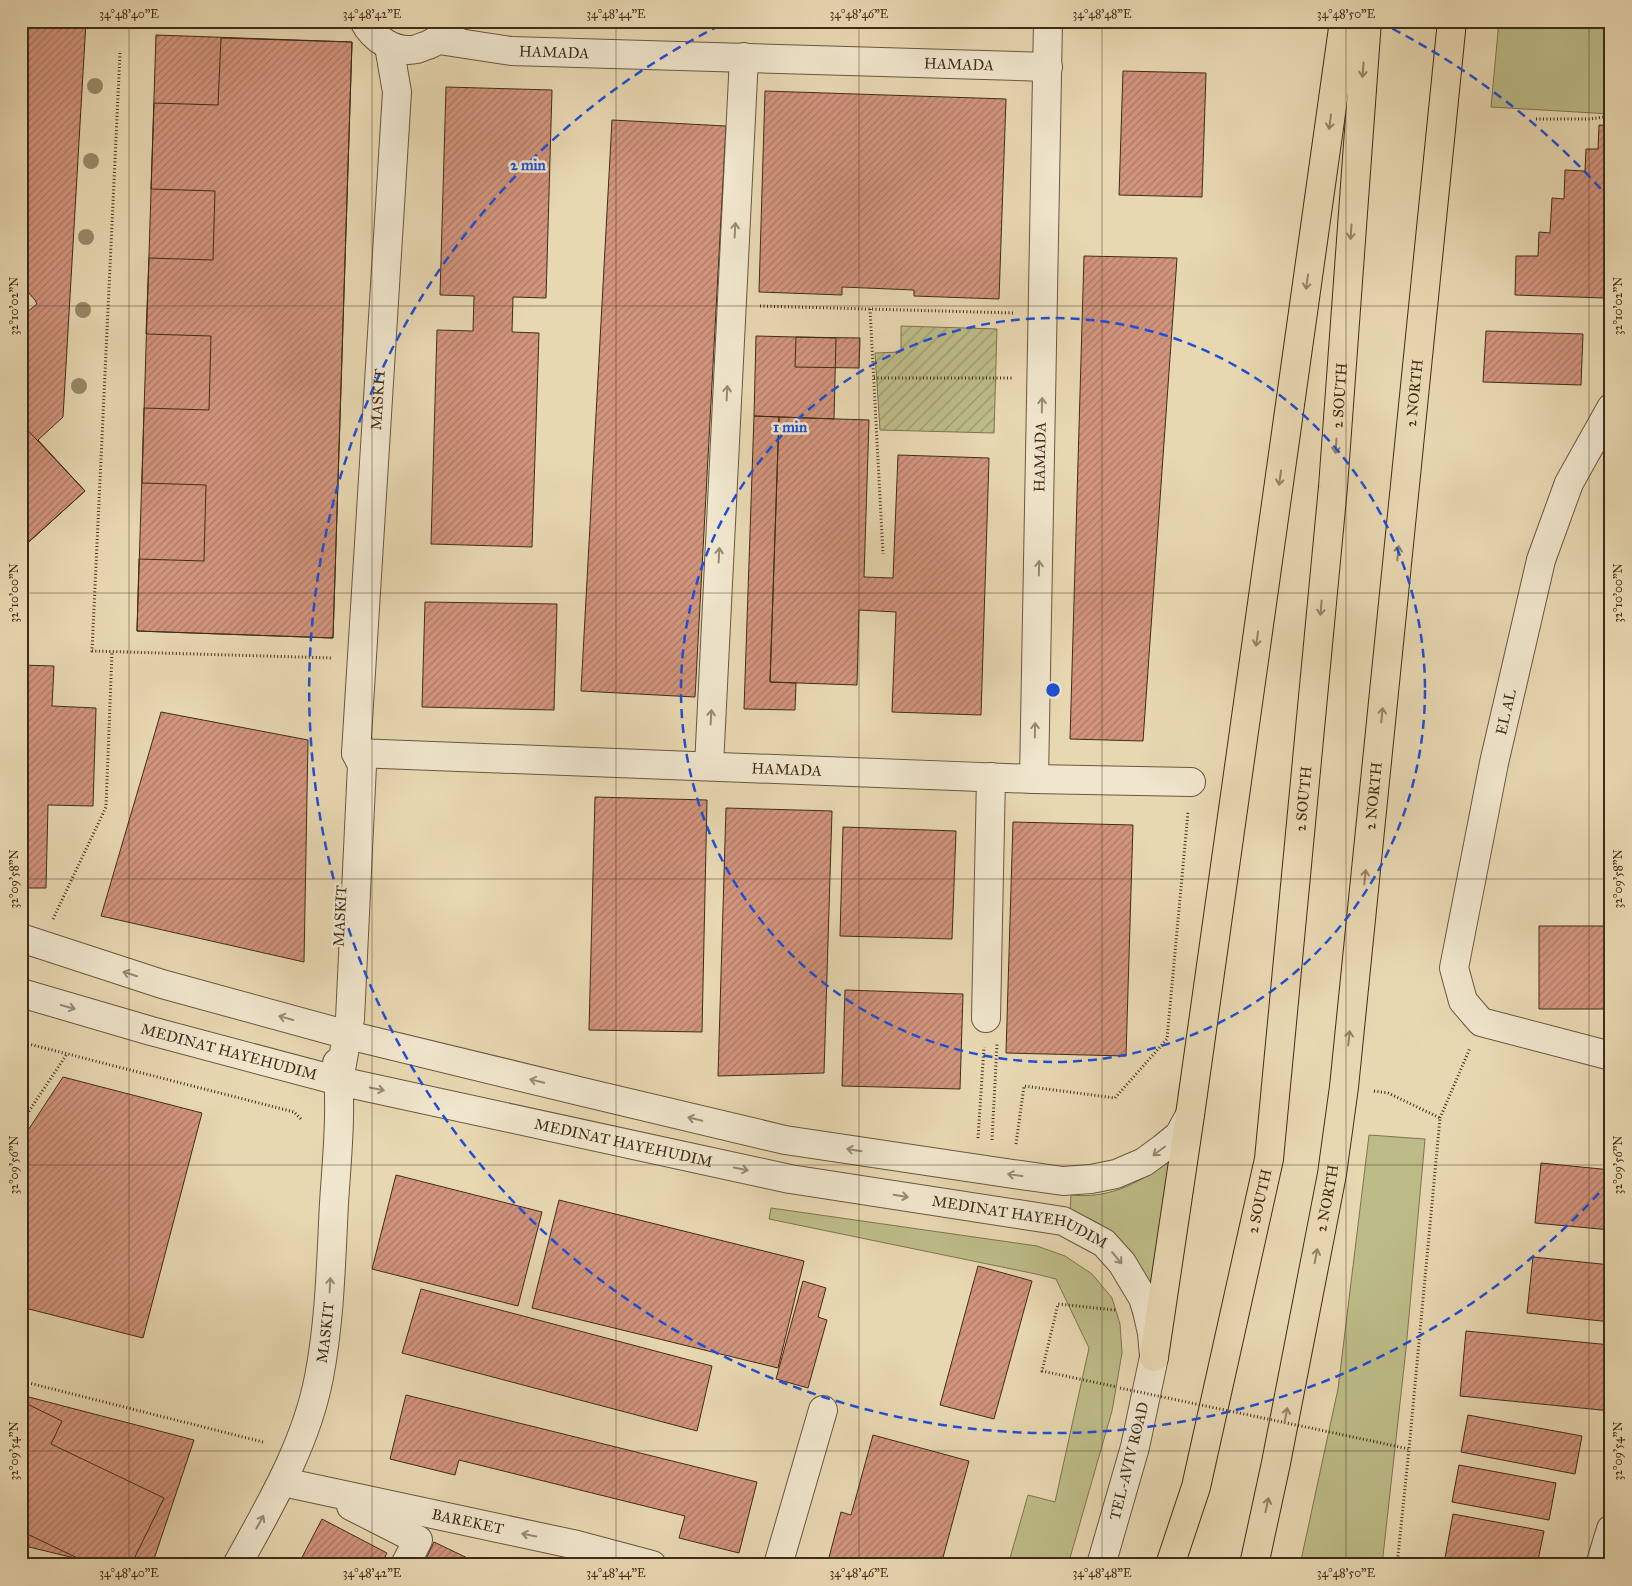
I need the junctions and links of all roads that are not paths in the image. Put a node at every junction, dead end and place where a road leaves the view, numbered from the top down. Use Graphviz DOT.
graph roads {
  1 [pos="364,21"];
  2 [pos="1048,21"];
  3 [pos="1344,21"];
  4 [pos="1367,21"];
  5 [pos="1452,21"];
  6 [pos="446,30"];
  7 [pos="389,46"];
  8 [pos="744,57"];
  9 [pos="1048,66"];
  10 [pos="1611,408"];
  11 [pos="356,752"];
  12 [pos="709,766"];
  13 [pos="991,777"];
  14 [pos="1034,779"];
  15 [pos="1191,782"];
  16 [pos="31,942"];
  17 [pos="21,993"];
  18 [pos="992,1030"];
  19 [pos="340,1033"];
  20 [pos="1611,1056"];
  21 [pos="339,1081"];
  22 [pos="1190,1115"];
  23 [pos="1154,1357"];
  24 [pos="823,1410"];
  25 [pos="283,1482"];
  26 [pos="316,1488"];
  27 [pos="1611,1529"];
  28 [pos="572,1555"];
  29 [pos="1254,1559"];
  30 [pos="237,1565"];
  31 [pos="405,1565"];
  32 [pos="652,1565"];
  33 [pos="778,1565"];
  34 [pos="1101,1565"];
  35 [pos="1170,1565"];
  36 [pos="1600,1565"];
  1 -- 7 [label="street"];
  2 -- 9 [label="street"];
  3 -- 22 [label="highway, one-way"];
  4 -- 35 [label="highway, 2 SOUTH, one-way"];
  29 -- 5 [label="highway, 2 NORTH, one-way"];
  6 -- 7 [label="street"];
  6 -- 8 [label="street, HAMADA"];
  7 -- 11 [label="street, MASKIT"];
  8 -- 9 [label="street, HAMADA"];
  12 -- 8 [label="street, one-way"];
  14 -- 9 [label="street, HAMADA, one-way"];
  10 -- 20 [label="street, EL AL"];
  11 -- 12 [label="street, HAMADA"];
  11 -- 19 [label="street, MASKIT"];
  12 -- 13 [label="street, HAMADA"];
  13 -- 14 [label="street, HAMADA"];
  13 -- 18 [label="street"];
  14 -- 15 [label="street"];
  19 -- 16 [label="street, one-way"];
  17 -- 21 [label="street, MEDINAT HAYEHUDIM, one-way"];
  19 -- 21 [label="street, MASKIT"];
  22 -- 19 [label="street, one-way"];
  21 -- 23 [label="street, MEDINAT HAYEHUDIM, one-way"];
  25 -- 21 [label="street, MASKIT, one-way"];
  22 -- 23 [label="highway"];
  23 -- 34 [label="street, TEL-AVIV ROAD"];
  24 -- 33 [label="street"];
  25 -- 26 [label="street, BAREKET"];
  30 -- 25 [label="street, MASKIT, one-way"];
  28 -- 26 [label="street, BAREKET, one-way"];
  26 -- 31 [label="street"];
  27 -- 36 [label="street"];
  28 -- 32 [label="street, BAREKET"];
}
